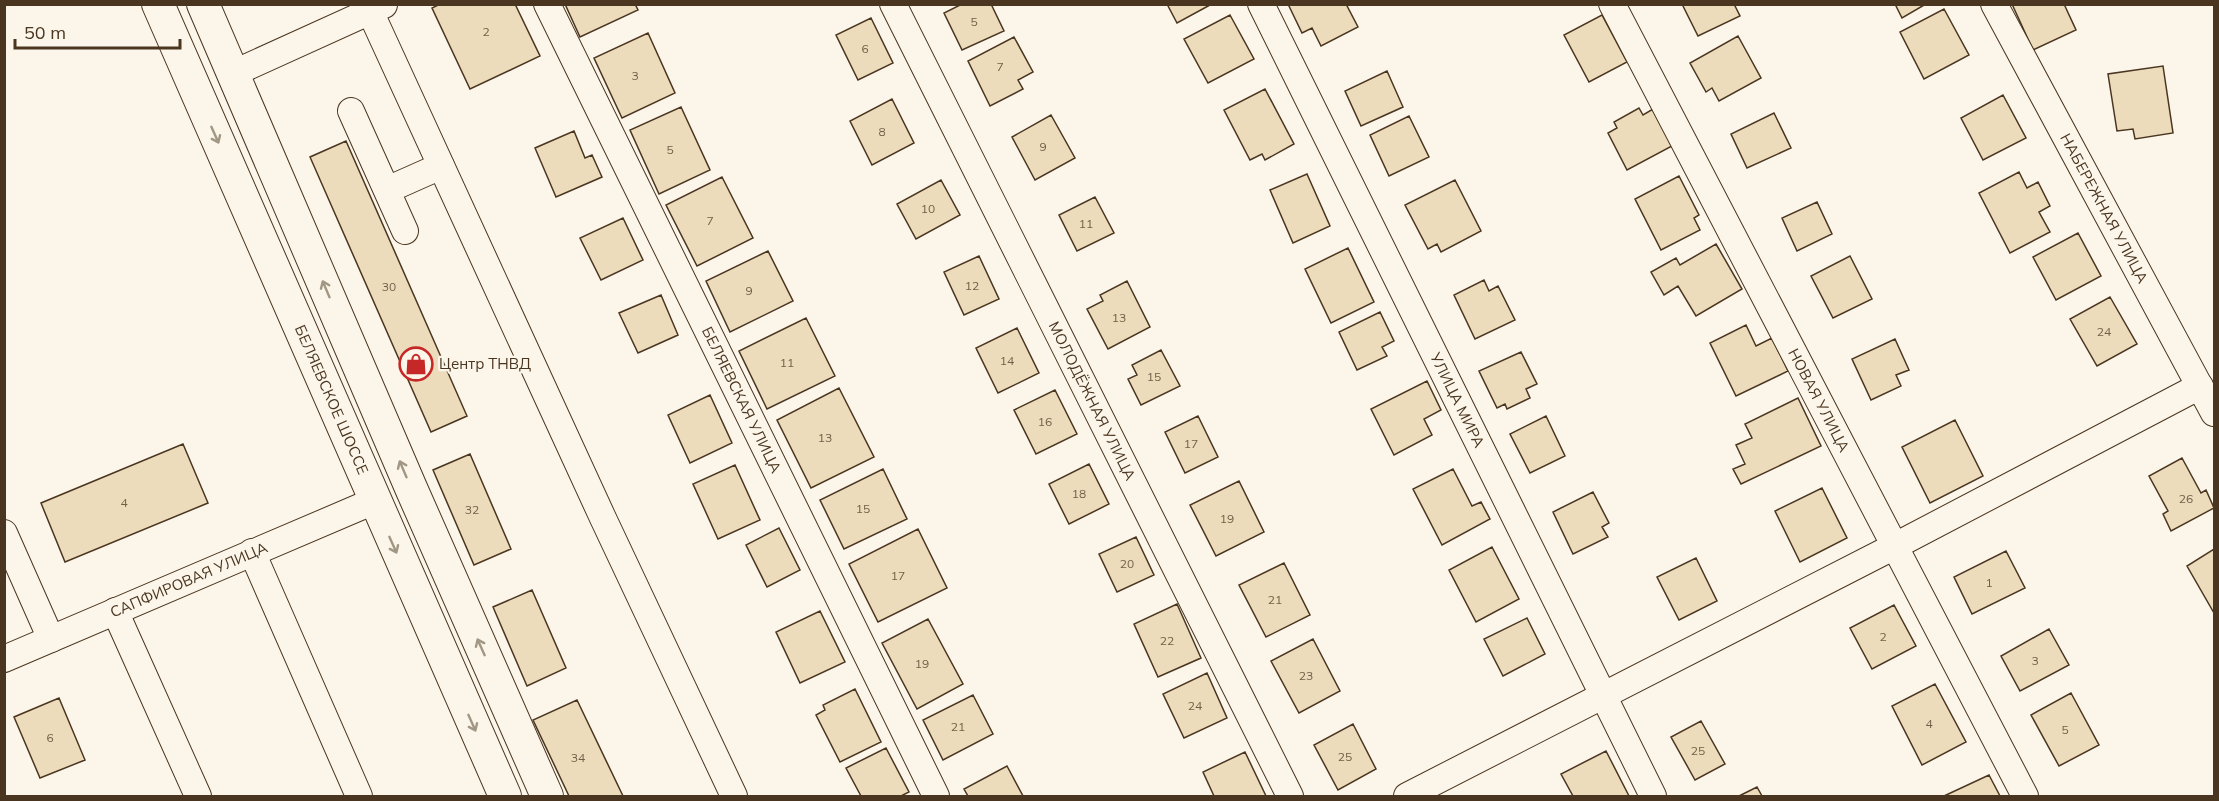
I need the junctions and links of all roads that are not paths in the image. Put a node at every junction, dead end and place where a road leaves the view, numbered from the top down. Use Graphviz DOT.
graph roads {
  1 [pos="158,4"];
  2 [pos="202,4"];
  3 [pos="547,4"];
  4 [pos="894,4"];
  5 [pos="1261,4"];
  6 [pos="1612,4"];
  7 [pos="1994,4"];
  8 [pos="377,8"];
  9 [pos="234,73"];
  10 [pos="195,89"];
  11 [pos="351,111"];
  12 [pos="441,166"];
  13 [pos="387,190"];
  14 [pos="405,231"];
  15 [pos="2200,386"];
  16 [pos="2214,412"];
  17 [pos="374,501"];
  18 [pos="4,533"];
  19 [pos="1895,546"];
  20 [pos="252,552"];
  21 [pos="115,611"];
  22 [pos="51,639"];
  23 [pos="4,658"];
  24 [pos="1604,696"];
  25 [pos="198,796"];
  26 [pos="358,796"];
  27 [pos="505,796"];
  28 [pos="547,796"];
  29 [pos="734,796"];
  30 [pos="936,796"];
  31 [pos="1290,796"];
  32 [pos="1407,796"];
  33 [pos="1653,796"];
  34 [pos="2025,796"];
  1 -- 10 [label="main road, БЕЛЯЕВСКОЕ ШОССЕ"];
  2 -- 9 [label="main road"];
  3 -- 30 [label="street, БЕЛЯЕВСКАЯ УЛИЦА"];
  4 -- 31 [label="street, МОЛОДЁЖНАЯ УЛИЦА"];
  5 -- 24 [label="street, УЛИЦА МИРА"];
  6 -- 19 [label="street, НОВАЯ УЛИЦА"];
  7 -- 15 [label="street, НАБЕРЕЖНАЯ УЛИЦА"];
  8 -- 9 [label="street"];
  8 -- 12 [label="street"];
  9 -- 10 [label="main road"];
  28 -- 9 [label="main road, one-way"];
  10 -- 17 [label="main road, БЕЛЯЕВСКОЕ ШОССЕ, one-way"];
  11 -- 13 [label="street"];
  12 -- 13 [label="street"];
  12 -- 29 [label="street"];
  13 -- 14 [label="street"];
  15 -- 16 [label="street, НАБЕРЕЖНАЯ УЛИЦА"];
  15 -- 19 [label="street"];
  17 -- 20 [label="street, САПФИРОВАЯ УЛИЦА"];
  17 -- 27 [label="main road, БЕЛЯЕВСКОЕ ШОССЕ, one-way"];
  18 -- 22 [label="street"];
  19 -- 24 [label="street"];
  19 -- 34 [label="street, НОВАЯ УЛИЦА"];
  20 -- 21 [label="street, САПФИРОВАЯ УЛИЦА"];
  20 -- 26 [label="street"];
  21 -- 22 [label="street, САПФИРОВАЯ УЛИЦА"];
  21 -- 25 [label="street"];
  22 -- 23 [label="street, САПФИРОВАЯ УЛИЦА"];
  24 -- 32 [label="street"];
  24 -- 33 [label="street, УЛИЦА МИРА"];
}
